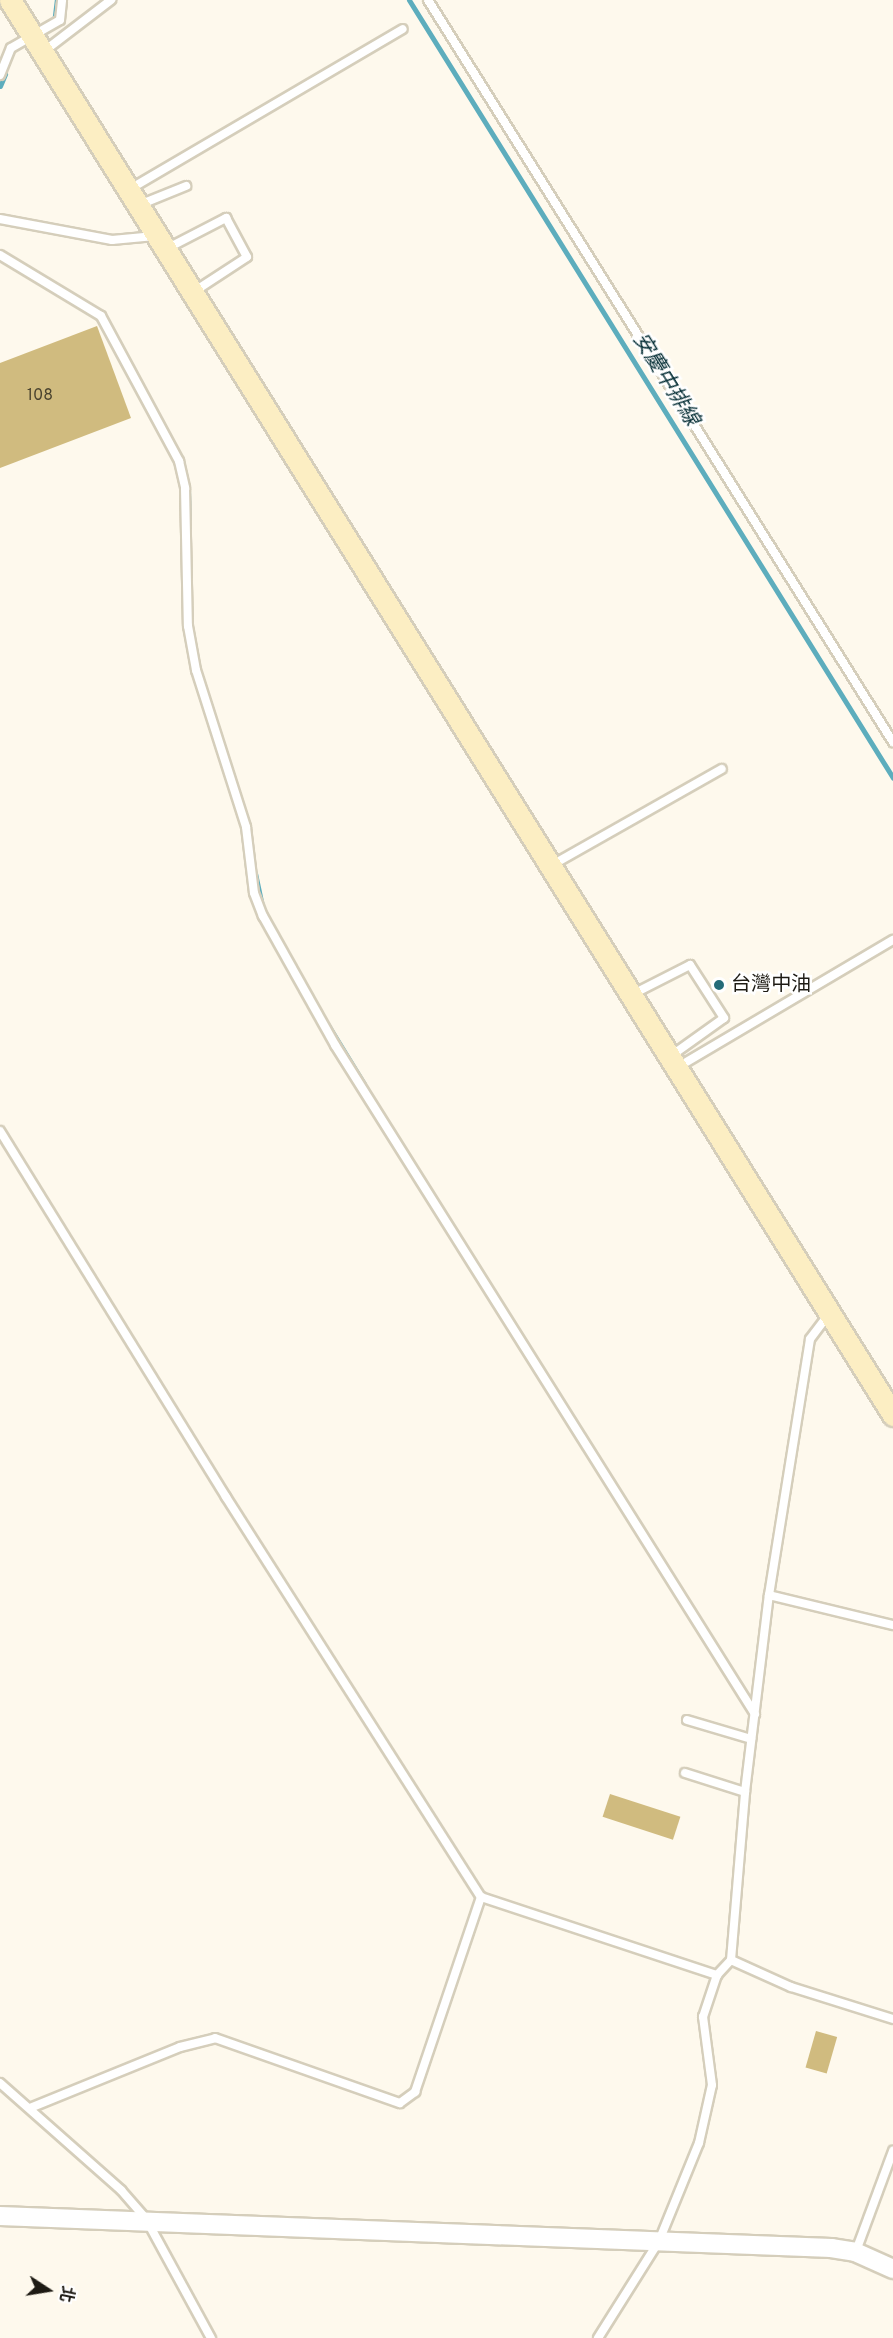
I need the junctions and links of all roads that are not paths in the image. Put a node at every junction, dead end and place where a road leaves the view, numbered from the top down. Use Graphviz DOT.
graph roads {
  1 [pos="10,0"];
  2 [pos="62,0"];
  3 [pos="111,0"];
  4 [pos="428,0"];
  5 [pos="403,29"];
  6 [pos="37,45"];
  7 [pos="0,75"];
  8 [pos="186,186"];
  9 [pos="133,198"];
  10 [pos="0,219"];
  11 [pos="160,243"];
  12 [pos="0,255"];
  13 [pos="191,293"];
  14 [pos="893,742"];
  15 [pos="722,769"];
  16 [pos="552,865"];
  17 [pos="893,940"];
  18 [pos="632,994"];
  19 [pos="673,1062"];
  20 [pos="0,1131"];
  21 [pos="829,1314"];
  22 [pos="893,1415"];
  23 [pos="769,1595"];
  24 [pos="893,1625"];
  25 [pos="754,1714"];
  26 [pos="687,1720"];
  27 [pos="752,1739"];
  28 [pos="685,1773"];
  29 [pos="745,1792"];
  30 [pos="481,1897"];
  31 [pos="731,1960"];
  32 [pos="717,1976"];
  33 [pos="893,2019"];
  34 [pos="0,2083"];
  35 [pos="30,2108"];
  36 [pos="893,2151"];
  37 [pos="0,2216"];
  38 [pos="146,2219"];
  39 [pos="659,2241"];
  40 [pos="855,2252"];
  41 [pos="893,2269"];
  42 [pos="211,2338"];
  43 [pos="598,2338"];
  1 -- 6 [label="main road"];
  2 -- 6 [label="lane"];
  3 -- 6 [label="lane"];
  4 -- 14 [label="lane"];
  5 -- 9 [label="lane"];
  6 -- 7 [label="lane"];
  6 -- 9 [label="main road"];
  8 -- 9 [label="lane"];
  9 -- 11 [label="main road"];
  10 -- 11 [label="lane"];
  11 -- 13 [label="main road"];
  11 -- 13 [label="lane"];
  12 -- 25 [label="lane"];
  13 -- 16 [label="main road"];
  15 -- 16 [label="lane"];
  16 -- 18 [label="main road"];
  17 -- 19 [label="lane"];
  18 -- 19 [label="main road"];
  18 -- 19 [label="lane"];
  19 -- 21 [label="main road"];
  20 -- 30 [label="lane"];
  21 -- 22 [label="main road"];
  21 -- 23 [label="lane"];
  23 -- 24 [label="lane"];
  23 -- 25 [label="lane"];
  25 -- 27 [label="lane"];
  26 -- 27 [label="lane"];
  27 -- 29 [label="lane"];
  28 -- 29 [label="lane"];
  29 -- 31 [label="lane"];
  30 -- 32 [label="lane"];
  30 -- 35 [label="lane"];
  31 -- 32 [label="lane"];
  31 -- 33 [label="lane"];
  32 -- 39 [label="lane"];
  34 -- 35 [label="lane"];
  35 -- 38 [label="lane"];
  36 -- 40 [label="lane"];
  37 -- 38 [label="street"];
  38 -- 39 [label="street"];
  38 -- 42 [label="lane"];
  39 -- 40 [label="street"];
  39 -- 43 [label="lane"];
  40 -- 41 [label="street"];
}
